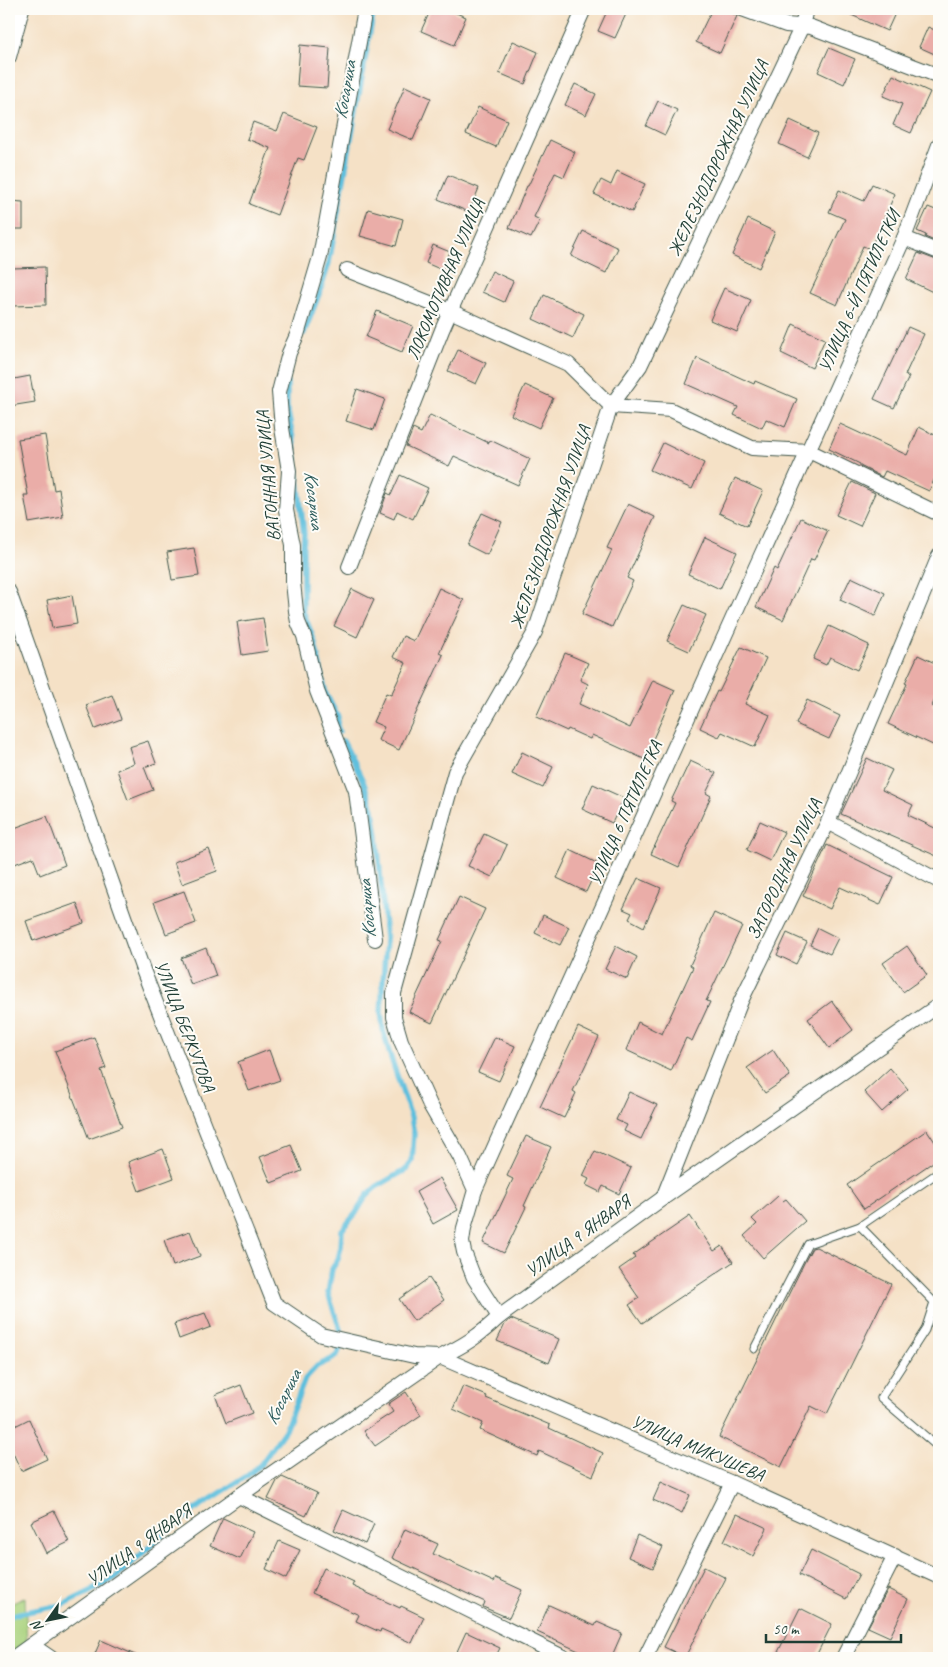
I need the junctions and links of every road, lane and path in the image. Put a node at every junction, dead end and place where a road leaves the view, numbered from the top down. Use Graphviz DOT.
graph roads {
  1 [pos="22,9"];
  2 [pos="365,9"];
  3 [pos="584,9"];
  4 [pos="742,9"];
  5 [pos="806,9"];
  6 [pos="802,26"];
  7 [pos="9,58"];
  8 [pos="939,76"];
  9 [pos="939,145"];
  10 [pos="904,238"];
  11 [pos="939,252"];
  12 [pos="347,270"];
  13 [pos="450,312"];
  14 [pos="611,406"];
  15 [pos="810,451"];
  16 [pos="939,514"];
  17 [pos="939,556"];
  18 [pos="349,567"];
  19 [pos="9,592"];
  20 [pos="828,822"];
  21 [pos="939,880"];
  22 [pos="375,939"];
  23 [pos="939,1004"];
  24 [pos="939,1172"];
  25 [pos="475,1190"];
  26 [pos="663,1198"];
  27 [pos="860,1226"];
  28 [pos="499,1316"];
  29 [pos="754,1349"];
  30 [pos="440,1357"];
  31 [pos="939,1448"];
  32 [pos="732,1483"];
  33 [pos="239,1496"];
  34 [pos="895,1556"];
  35 [pos="939,1577"];
  36 [pos="32,1645"];
  37 [pos="13,1658"];
  38 [pos="51,1658"];
  39 [pos="565,1658"];
  40 [pos="645,1658"];
  41 [pos="843,1658"];
  1 -- 7 [label="street"];
  2 -- 22 [label="street, ВАГОННАЯ УЛИЦА"];
  3 -- 13 [label="street, ЛОКОМОТИВНАЯ УЛИЦА"];
  4 -- 6 [label="street"];
  5 -- 6 [label="street, ЖЕЛЕЗНОДОРОЖНАЯ УЛИЦА"];
  6 -- 8 [label="street"];
  6 -- 14 [label="street, ЖЕЛЕЗНОДОРОЖНАЯ УЛИЦА"];
  9 -- 10 [label="street, УЛИЦА 6-Й ПЯТИЛЕТКИ"];
  10 -- 11 [label="street"];
  10 -- 15 [label="street, УЛИЦА 6-Й ПЯТИЛЕТКИ"];
  12 -- 13 [label="street"];
  13 -- 14 [label="street"];
  13 -- 18 [label="street, ЛОКОМОТИВНАЯ УЛИЦА"];
  14 -- 15 [label="street"];
  14 -- 25 [label="street, ЖЕЛЕЗНОДОРОЖНАЯ УЛИЦА"];
  15 -- 16 [label="street"];
  15 -- 25 [label="street, УЛИЦА 6 ПЯТИЛЕТКА"];
  17 -- 20 [label="street, ЗАГОРОДНАЯ УЛИЦА"];
  19 -- 30 [label="street, УЛИЦА БЕРКУТОВА"];
  20 -- 21 [label="street"];
  20 -- 26 [label="street, ЗАГОРОДНАЯ УЛИЦА"];
  23 -- 26 [label="street, УЛИЦА 9 ЯНВАРЯ"];
  24 -- 27 [label="lane"];
  25 -- 28 [label="street"];
  26 -- 28 [label="street, УЛИЦА 9 ЯНВАРЯ"];
  27 -- 29 [label="lane"];
  27 -- 31 [label="lane"];
  28 -- 30 [label="street, УЛИЦА 9 ЯНВАРЯ"];
  30 -- 32 [label="street, УЛИЦА МИКУШЕВА"];
  30 -- 33 [label="street, УЛИЦА 9 ЯНВАРЯ"];
  32 -- 34 [label="street, УЛИЦА МИКУШЕВА"];
  32 -- 40 [label="street"];
  33 -- 36 [label="street, УЛИЦА 9 ЯНВАРЯ"];
  33 -- 39 [label="street"];
  34 -- 35 [label="street, УЛИЦА МИКУШЕВА"];
  34 -- 41 [label="street"];
  36 -- 37 [label="street, УЛИЦА 9 ЯНВАРЯ"];
  36 -- 38 [label="street"];
}
